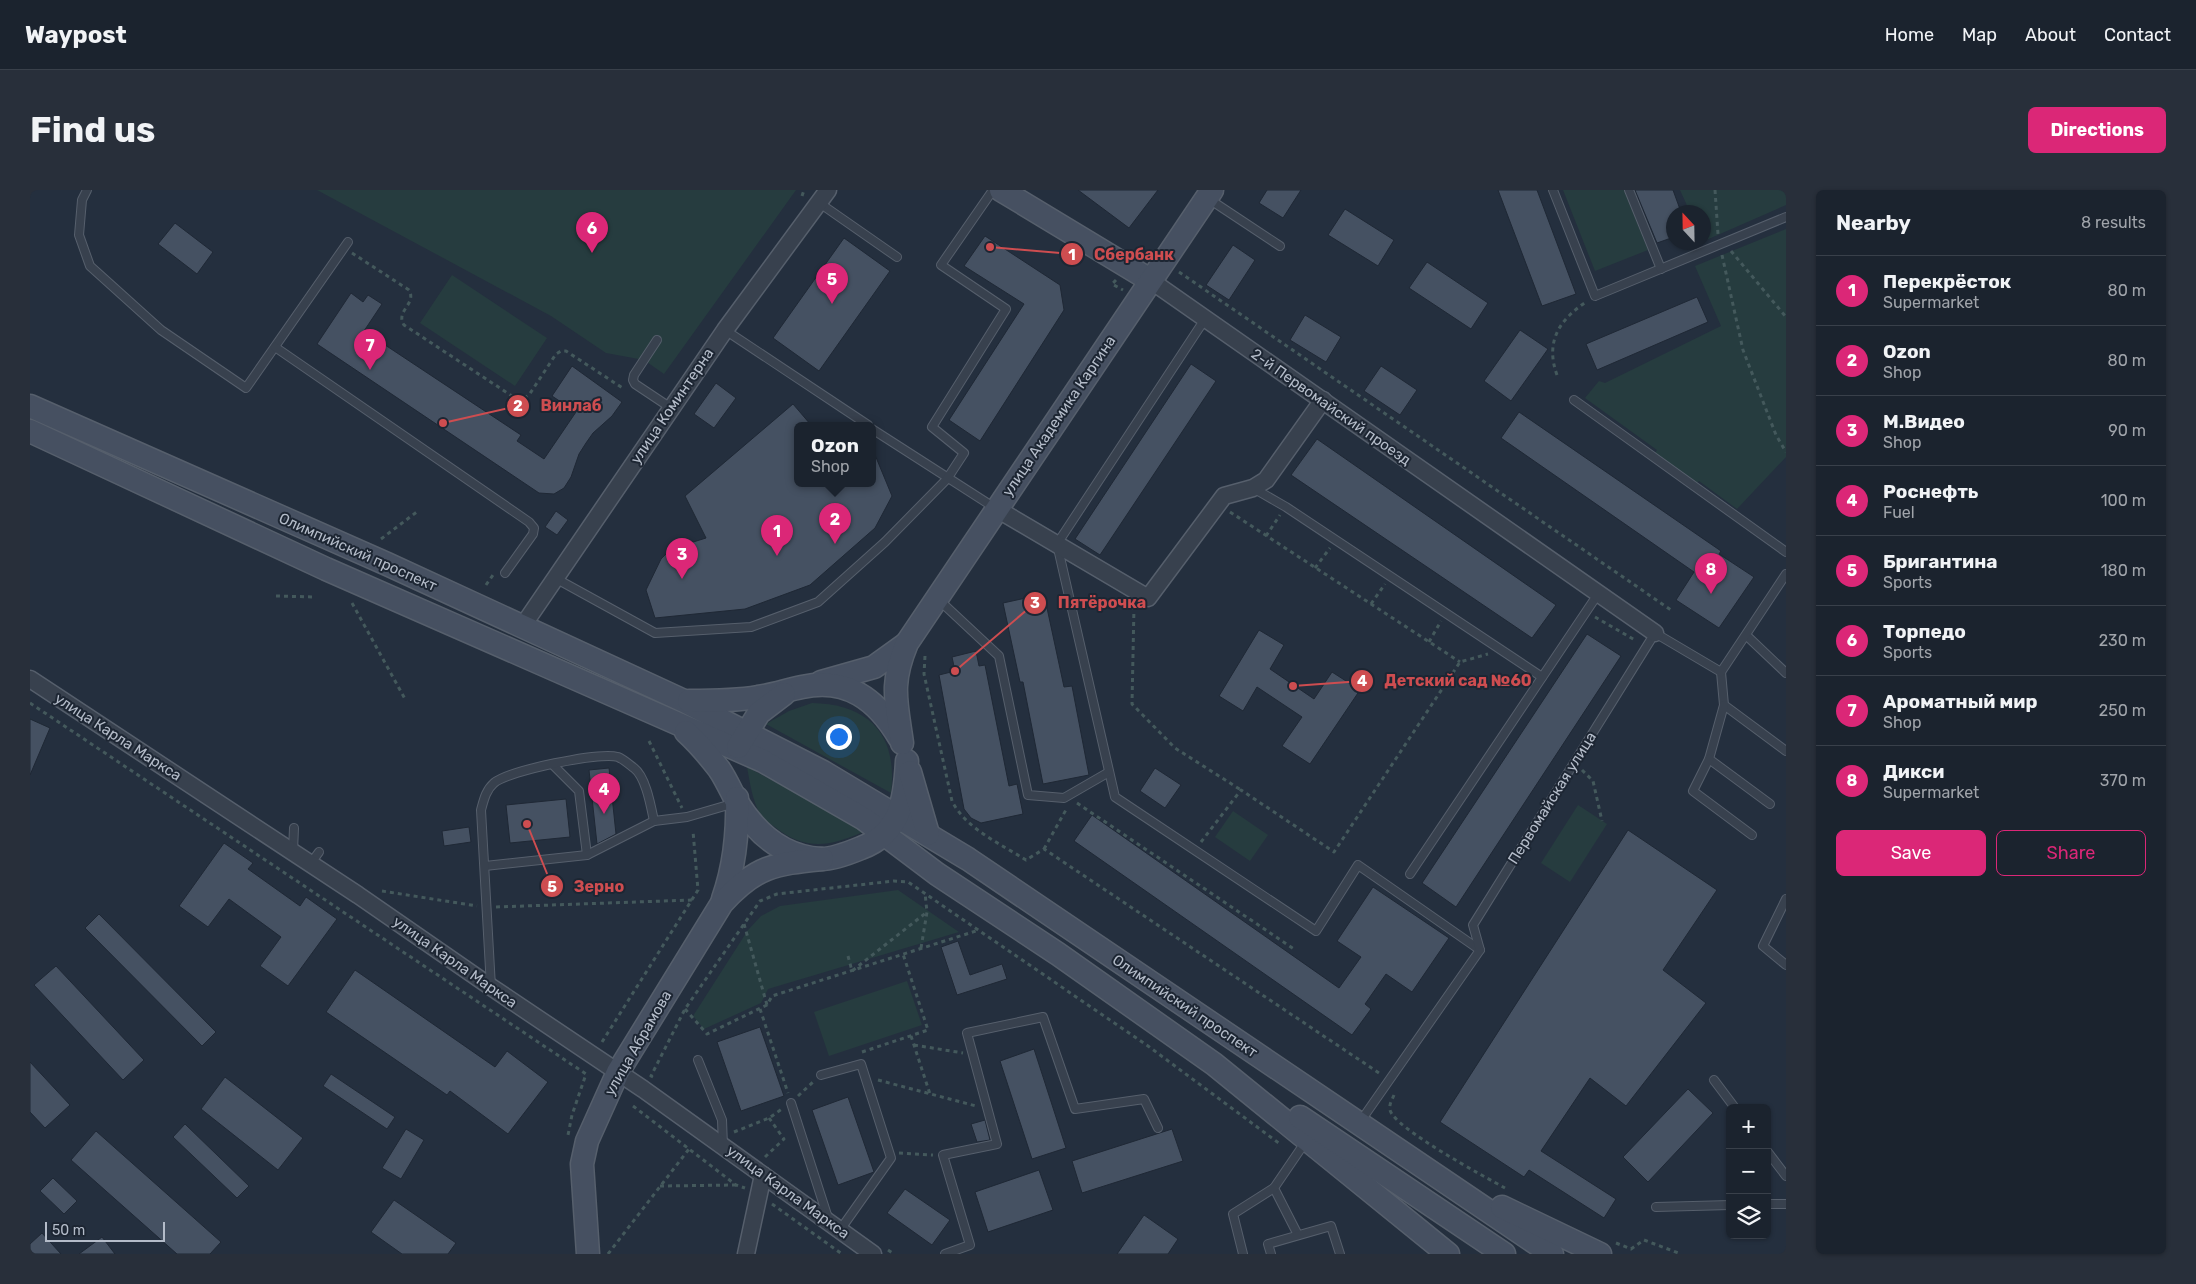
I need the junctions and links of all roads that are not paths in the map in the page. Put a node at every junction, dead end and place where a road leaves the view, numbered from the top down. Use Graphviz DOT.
graph roads {
  1 [pos="87,190"];
  2 [pos="993,190"];
  3 [pos="1001,190"];
  4 [pos="1553,190"];
  5 [pos="1629,190"];
  6 [pos="1210,194"];
  7 [pos="823,195"];
  8 [pos="1786,217"];
  9 [pos="346,245"];
  10 [pos="1280,246"];
  11 [pos="897,258"];
  12 [pos="1660,269"];
  13 [pos="1150,280"];
  14 [pos="1205,319"];
  15 [pos="725,330"];
  16 [pos="657,340"];
  17 [pos="275,347"];
  18 [pos="1323,400"];
  19 [pos="1574,400"];
  20 [pos="30,406"];
  21 [pos="671,408"];
  22 [pos="863,422"];
  23 [pos="30,431"];
  24 [pos="876,431"];
  25 [pos="947,479"];
  26 [pos="1254,488"];
  27 [pos="997,509"];
  28 [pos="1057,544"];
  29 [pos="1786,552"];
  30 [pos="505,573"];
  31 [pos="1786,574"];
  32 [pos="555,578"];
  33 [pos="1598,594"];
  34 [pos="937,598"];
  35 [pos="522,626"];
  36 [pos="1747,636"];
  37 [pos="1650,640"];
  38 [pos="916,649"];
  39 [pos="1721,672"];
  40 [pos="1786,673"];
  41 [pos="1542,677"];
  42 [pos="30,679"];
  43 [pos="795,689"];
  44 [pos="684,701"];
  45 [pos="1724,705"];
  46 [pos="680,726"];
  47 [pos="741,741"];
  48 [pos="1786,751"];
  49 [pos="905,752"];
  50 [pos="1709,759"];
  51 [pos="554,765"];
  52 [pos="1109,772"];
  53 [pos="737,803"];
  54 [pos="1770,804"];
  55 [pos="654,821"];
  56 [pos="892,825"];
  57 [pos="294,828"];
  58 [pos="928,834"];
  59 [pos="1752,834"];
  60 [pos="293,852"];
  61 [pos="587,854"];
  62 [pos="846,854"];
  63 [pos="912,855"];
  64 [pos="822,859"];
  65 [pos="485,866"];
  66 [pos="1410,874"];
  67 [pos="1786,899"];
  68 [pos="722,903"];
  69 [pos="1480,950"];
  70 [pos="1786,965"];
  71 [pos="491,987"];
  72 [pos="698,1060"];
  73 [pos="1214,1064"];
  74 [pos="618,1072"];
  75 [pos="821,1075"];
  76 [pos="1714,1080"];
  77 [pos="791,1103"];
  78 [pos="1732,1104"];
  79 [pos="1359,1124"];
  80 [pos="1158,1128"];
  81 [pos="726,1140"];
  82 [pos="1302,1148"];
  83 [pos="1771,1156"];
  84 [pos="763,1176"];
  85 [pos="1786,1176"];
  86 [pos="1442,1180"];
  87 [pos="1274,1188"];
  88 [pos="1771,1204"];
  89 [pos="1786,1204"];
  90 [pos="1726,1205"];
  91 [pos="1656,1207"];
  92 [pos="835,1226"];
  93 [pos="1298,1235"];
  94 [pos="1608,1248"];
  95 [pos="588,1254"];
  96 [pos="746,1254"];
  97 [pos="873,1254"];
  98 [pos="945,1254"];
  99 [pos="1244,1254"];
  100 [pos="1271,1254"];
  101 [pos="1340,1254"];
  102 [pos="1448,1254"];
  103 [pos="1504,1254"];
  104 [pos="1552,1254"];
  1 -- 17 [label="lane"];
  2 -- 25 [label="lane"];
  3 -- 13 [label="main road, 2-й Первомайский проезд"];
  4 -- 12 [label="lane"];
  5 -- 12 [label="lane"];
  6 -- 10 [label="lane"];
  6 -- 13 [label="main road, улица Академика Каргина"];
  7 -- 11 [label="lane"];
  7 -- 15 [label="street, улица Коминтерна"];
  8 -- 12 [label="lane"];
  9 -- 17 [label="lane"];
  13 -- 14 [label="street, 2-й Первомайский проезд"];
  13 -- 27 [label="main road, улица Академика Каргина"];
  14 -- 18 [label="street, 2-й Первомайский проезд"];
  14 -- 28 [label="lane"];
  15 -- 21 [label="street, улица Коминтерна"];
  15 -- 22 [label="lane"];
  16 -- 21 [label="lane"];
  17 -- 30 [label="lane"];
  18 -- 26 [label="street"];
  18 -- 33 [label="street, 2-й Первомайский проезд"];
  19 -- 29 [label="lane"];
  20 -- 35 [label="main road, Олимпийский проспект"];
  21 -- 32 [label="street, улица Коминтерна"];
  23 -- 46 [label="main road, Олимпийский проспект"];
  24 -- 25 [label="lane"];
  25 -- 27 [label="lane"];
  25 -- 32 [label="lane"];
  26 -- 28 [label="street"];
  26 -- 41 [label="lane"];
  27 -- 28 [label="street"];
  27 -- 34 [label="main road, улица Академика Каргина"];
  28 -- 52 [label="lane"];
  31 -- 36 [label="lane"];
  32 -- 35 [label="street, улица Коминтерна"];
  33 -- 37 [label="street, 2-й Первомайский проезд"];
  33 -- 41 [label="lane"];
  34 -- 38 [label="main road, улица Академика Каргина"];
  34 -- 52 [label="lane"];
  35 -- 44 [label="main road, Олимпийский проспект"];
  36 -- 39 [label="lane"];
  36 -- 40 [label="lane"];
  37 -- 39 [label="lane"];
  37 -- 69 [label="lane, Первомайская улица"];
  38 -- 43 [label="main road"];
  38 -- 49 [label="main road"];
  39 -- 45 [label="lane"];
  41 -- 66 [label="lane"];
  42 -- 60 [label="street, улица Карла Маркса"];
  43 -- 44 [label="main road, Олимпийский проспект"];
  43 -- 47 [label="main road"];
  43 -- 49 [label="main road, Олимпийский проспект"];
  44 -- 47 [label="main road, Олимпийский проспект"];
  45 -- 48 [label="lane"];
  45 -- 50 [label="lane"];
  46 -- 47 [label="main road, Олимпийский проспект"];
  46 -- 53 [label="main road, Олимпийский проспект"];
  47 -- 53 [label="main road"];
  47 -- 56 [label="main road, Олимпийский проспект"];
  49 -- 56 [label="main road"];
  49 -- 58 [label="main road, Олимпийский проспект"];
  50 -- 54 [label="lane"];
  50 -- 59 [label="lane"];
  51 -- 55 [label="lane"];
  51 -- 61 [label="lane"];
  51 -- 65 [label="lane"];
  52 -- 69 [label="lane"];
  53 -- 55 [label="lane"];
  53 -- 64 [label="main road, Олимпийский проспект"];
  53 -- 68 [label="main road"];
  55 -- 61 [label="lane"];
  56 -- 58 [label="main road, Олимпийский проспект"];
  56 -- 62 [label="main road, Олимпийский проспект"];
  56 -- 63 [label="main road, Олимпийский проспект"];
  57 -- 60 [label="lane"];
  58 -- 79 [label="main road, Олимпийский проспект"];
  60 -- 71 [label="street, улица Карла Маркса"];
  61 -- 65 [label="lane"];
  62 -- 63 [label="main road, Олимпийский проспект"];
  62 -- 64 [label="main road, Олимпийский проспект"];
  63 -- 73 [label="main road, Олимпийский проспект"];
  64 -- 68 [label="main road"];
  65 -- 71 [label="lane"];
  67 -- 70 [label="lane"];
  68 -- 74 [label="main road, улица Абрамова"];
  69 -- 79 [label="lane"];
  71 -- 74 [label="street, улица Карла Маркса"];
  72 -- 81 [label="lane"];
  73 -- 82 [label="main road"];
  73 -- 103 [label="main road"];
  74 -- 81 [label="street, улица Карла Маркса"];
  74 -- 95 [label="main road, улица Абрамова"];
  75 -- 92 [label="lane"];
  76 -- 78 [label="lane"];
  77 -- 92 [label="lane"];
  79 -- 86 [label="main road, Олимпийский проспект"];
  80 -- 98 [label="lane"];
  81 -- 84 [label="street, улица Карла Маркса"];
  82 -- 87 [label="lane"];
  82 -- 102 [label="main road"];
  83 -- 85 [label="lane"];
  84 -- 92 [label="street, улица Карла Маркса"];
  84 -- 96 [label="street"];
  86 -- 94 [label="main road"];
  86 -- 104 [label="main road"];
  87 -- 93 [label="lane"];
  87 -- 99 [label="lane"];
  88 -- 89 [label="lane"];
  90 -- 91 [label="lane"];
  92 -- 97 [label="street, улица Карла Маркса"];
  93 -- 100 [label="lane"];
  93 -- 101 [label="lane"];
}
